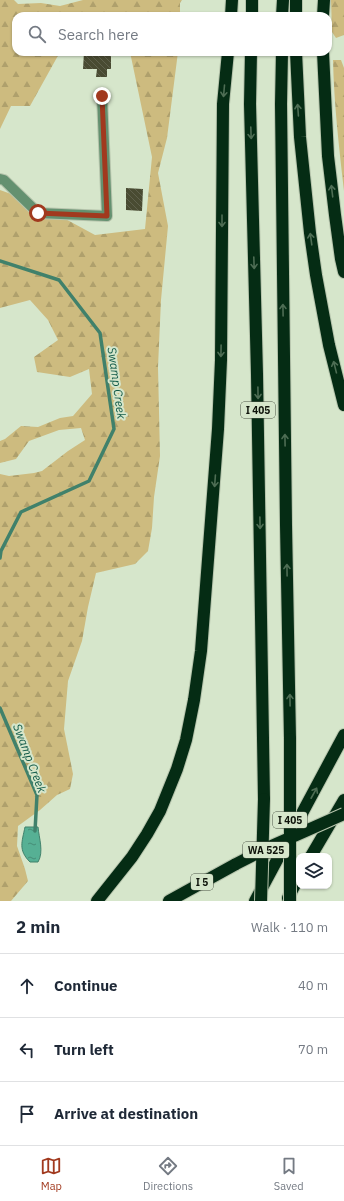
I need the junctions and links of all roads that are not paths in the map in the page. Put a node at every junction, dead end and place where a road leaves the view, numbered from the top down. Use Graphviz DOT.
graph roads {
  1 [pos="232,0"];
  2 [pos="252,0"];
  3 [pos="283,0"];
  4 [pos="296,0"];
  5 [pos="324,0"];
  6 [pos="231,12"];
  7 [pos="252,12"];
  8 [pos="282,12"];
  9 [pos="296,12"];
  10 [pos="324,12"];
  11 [pos="228,56"];
  12 [pos="251,56"];
  13 [pos="282,56"];
  14 [pos="296,56"];
  15 [pos="323,56"];
  16 [pos="102,96"];
  17 [pos="0,179"];
  18 [pos="344,272"];
  19 [pos="344,405"];
  20 [pos="344,735"];
  21 [pos="264,799"];
  22 [pos="344,800"];
  23 [pos="344,814"];
  24 [pos="313,853"];
  25 [pos="296,883"];
  26 [pos="97,901"];
  27 [pos="169,901"];
  28 [pos="255,901"];
  29 [pos="261,901"];
  30 [pos="267,901"];
  31 [pos="286,901"];
  32 [pos="290,901"];
  1 -- 6 [label="highway"];
  2 -- 7 [label="highway"];
  3 -- 8 [label="highway"];
  4 -- 9 [label="highway"];
  5 -- 10 [label="highway"];
  11 -- 26 [label="highway, one-way"];
  12 -- 21 [label="highway, I 405, one-way"];
  32 -- 13 [label="highway, I 405, one-way, bridge"];
  19 -- 14 [label="highway, one-way"];
  18 -- 15 [label="highway, one-way"];
  16 -- 17 [label="street"];
  28 -- 20 [label="highway, one-way"];
  21 -- 29 [label="highway, bridge"];
  21 -- 30 [label="highway, WA 525, bridge"];
  22 -- 24 [label="highway"];
  23 -- 27 [label="highway, I 5, bridge"];
  25 -- 31 [label="highway"];
}
